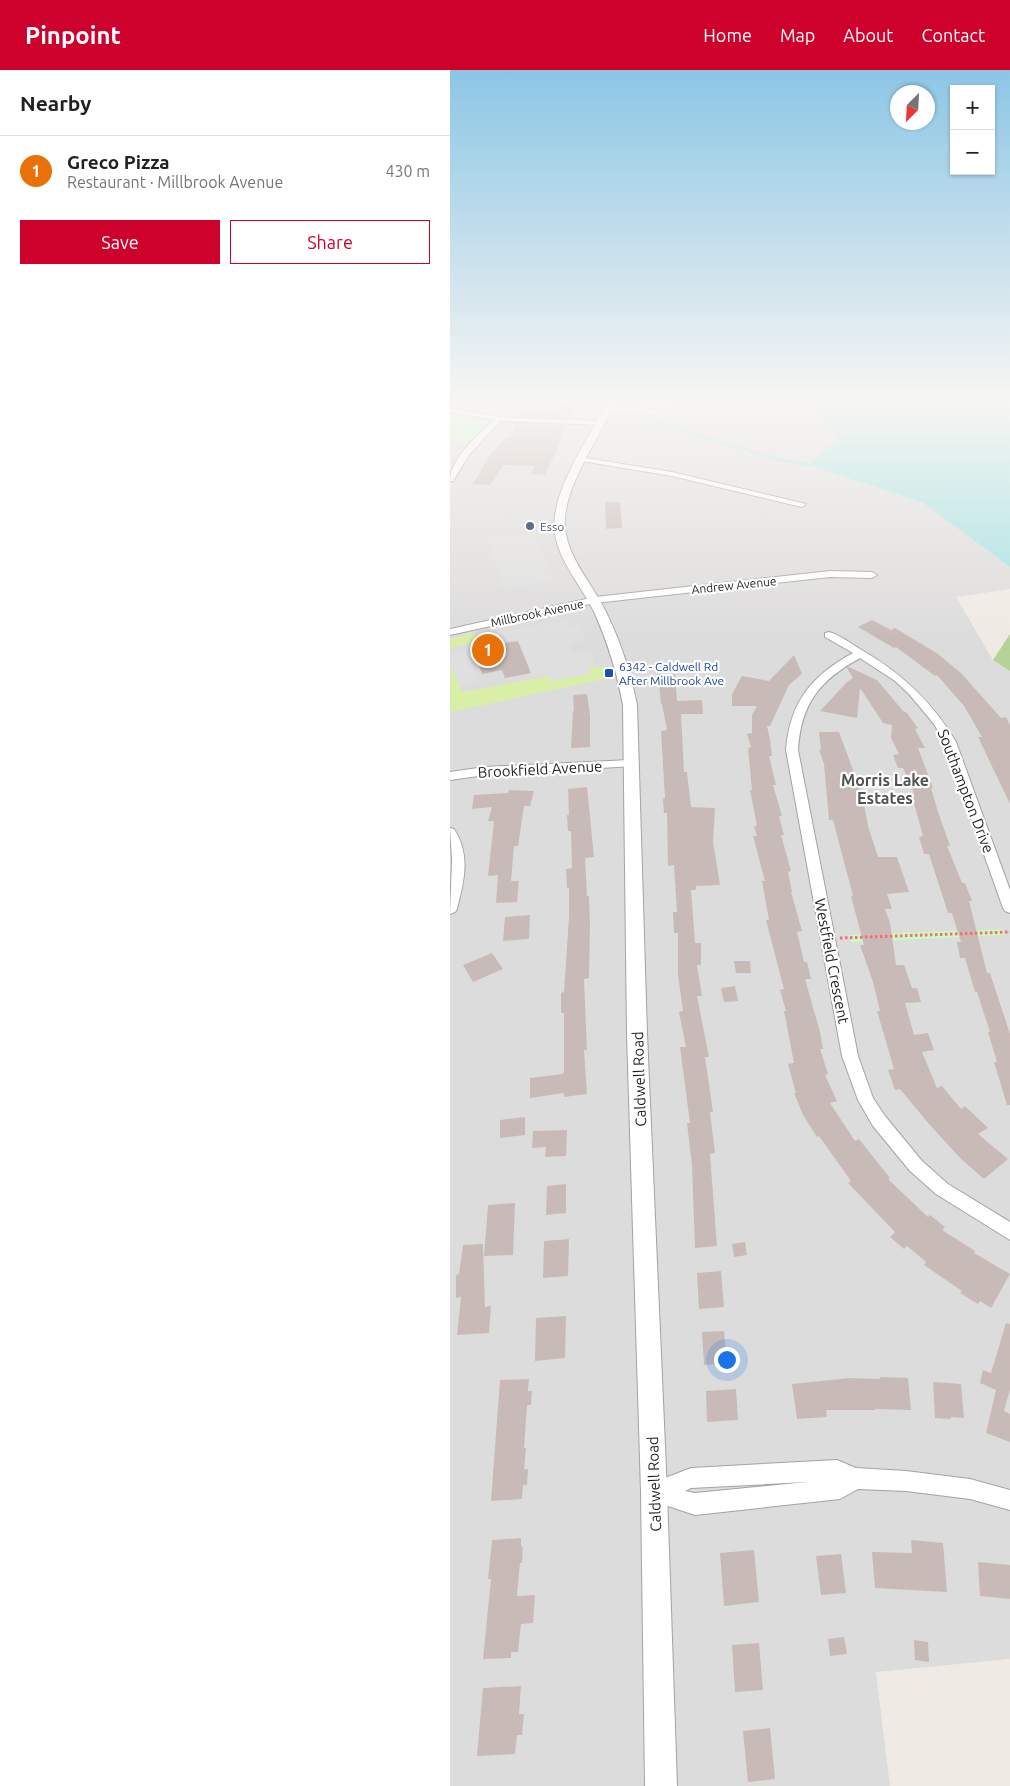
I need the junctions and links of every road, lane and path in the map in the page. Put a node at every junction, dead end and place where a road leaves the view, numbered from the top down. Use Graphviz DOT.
graph roads {
  1 [pos="574,478"];
  2 [pos="690,478"];
  3 [pos="802,504"];
  4 [pos="872,576"];
  5 [pos="595,600"];
  6 [pos="450,632"];
  7 [pos="828,635"];
  8 [pos="861,654"];
  9 [pos="630,764"];
  10 [pos="450,776"];
  11 [pos="450,832"];
  12 [pos="1010,908"];
  13 [pos="450,909"];
  14 [pos="1010,932"];
  15 [pos="827,938"];
  16 [pos="1010,1232"];
  17 [pos="654,1492"];
  18 [pos="1010,1500"];
  19 [pos="661,1786"];
  1 -- 5 [label="street, Caldwell Road"];
  2 -- 3 [label="street"];
  4 -- 5 [label="street, Andrew Avenue"];
  5 -- 6 [label="street, Millbrook Avenue"];
  5 -- 9 [label="street, Caldwell Road"];
  7 -- 8 [label="street, Southampton Drive"];
  8 -- 12 [label="street, Southampton Drive"];
  8 -- 15 [label="street, Westfield Crescent"];
  9 -- 10 [label="street, Brookfield Avenue"];
  9 -- 17 [label="street, Caldwell Road"];
  11 -- 13 [label="street"];
  14 -- 15 [label="path"];
  15 -- 16 [label="street, Westfield Crescent"];
  17 -- 18 [label="street"];
  17 -- 19 [label="street, Caldwell Road"];
}
